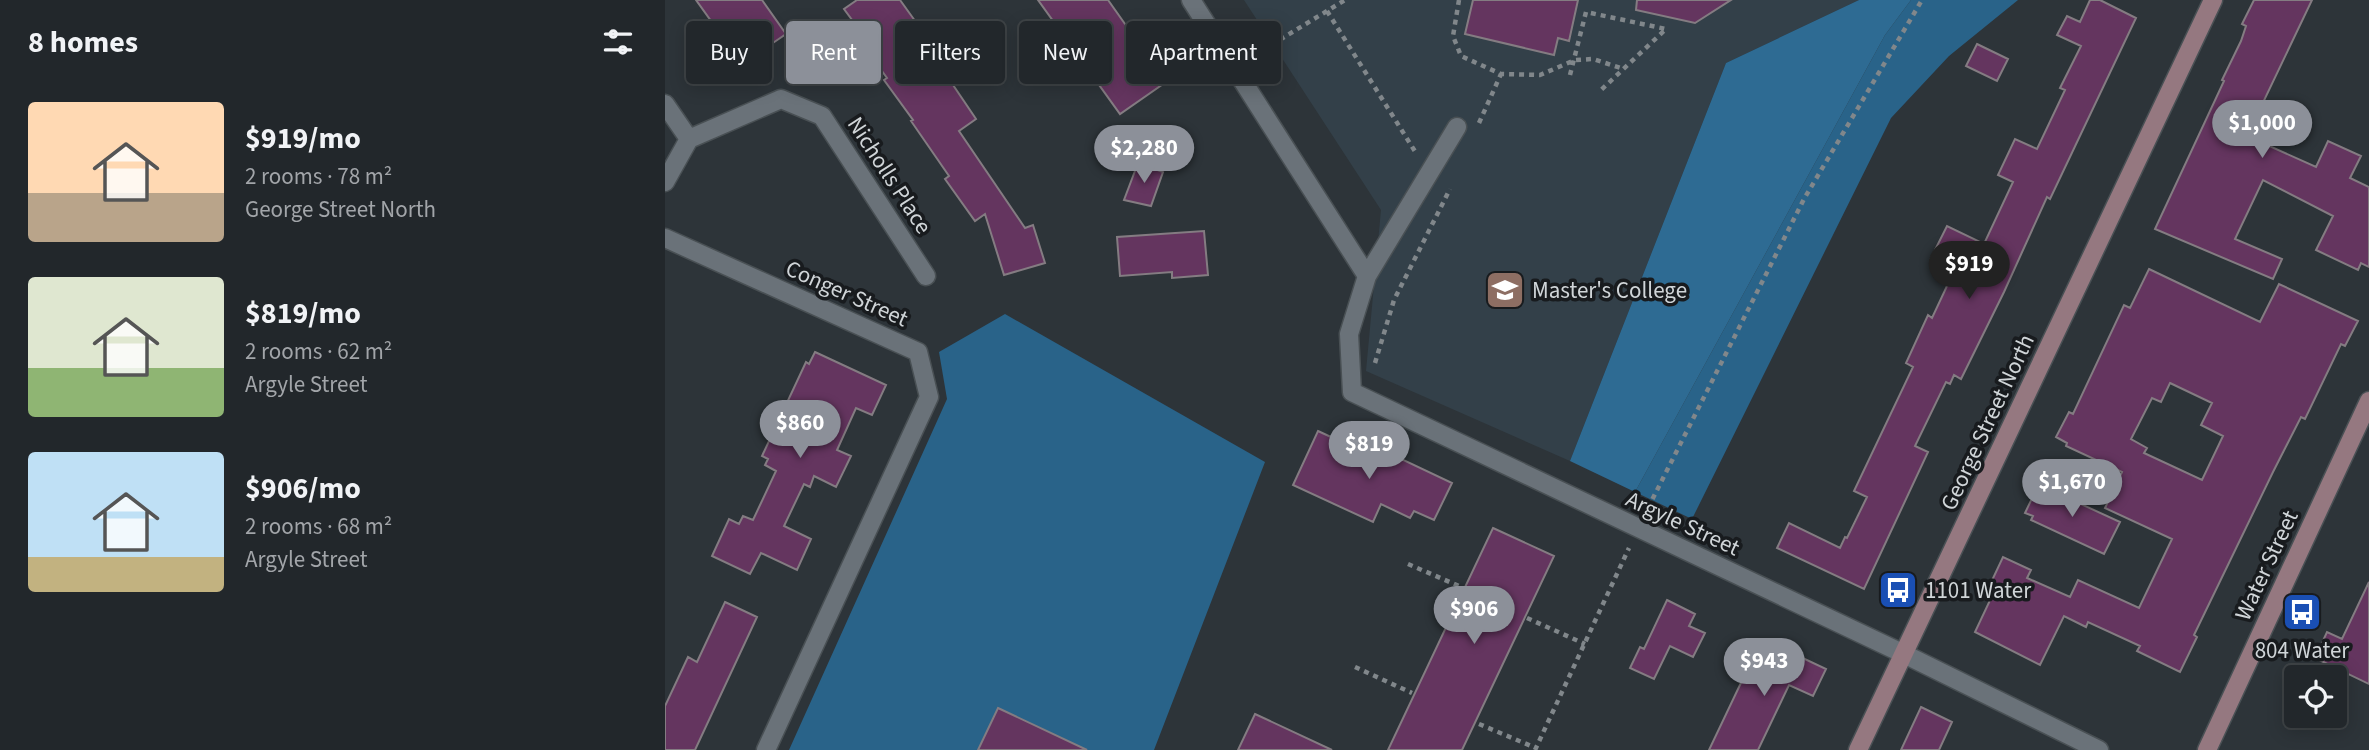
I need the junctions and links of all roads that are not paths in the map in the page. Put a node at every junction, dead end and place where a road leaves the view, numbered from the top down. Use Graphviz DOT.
graph roads {
  1 [pos="1191,0"];
  2 [pos="2213,0"];
  3 [pos="665,104"];
  4 [pos="1457,127"];
  5 [pos="689,139"];
  6 [pos="665,182"];
  7 [pos="665,238"];
  8 [pos="926,276"];
  9 [pos="1367,276"];
  10 [pos="2369,401"];
  11 [pos="1904,654"];
  12 [pos="766,750"];
  13 [pos="1859,750"];
  14 [pos="2099,750"];
  15 [pos="2207,750"];
  1 -- 9 [label="street"];
  2 -- 11 [label="main road, George Street North"];
  3 -- 5 [label="street"];
  4 -- 9 [label="street"];
  5 -- 6 [label="street"];
  5 -- 8 [label="street, Nicholls Place"];
  7 -- 12 [label="street, Conger Street"];
  9 -- 11 [label="street, Argyle Street"];
  10 -- 15 [label="main road, Water Street"];
  11 -- 13 [label="main road, George Street North"];
  11 -- 14 [label="street, Argyle Street"];
}
